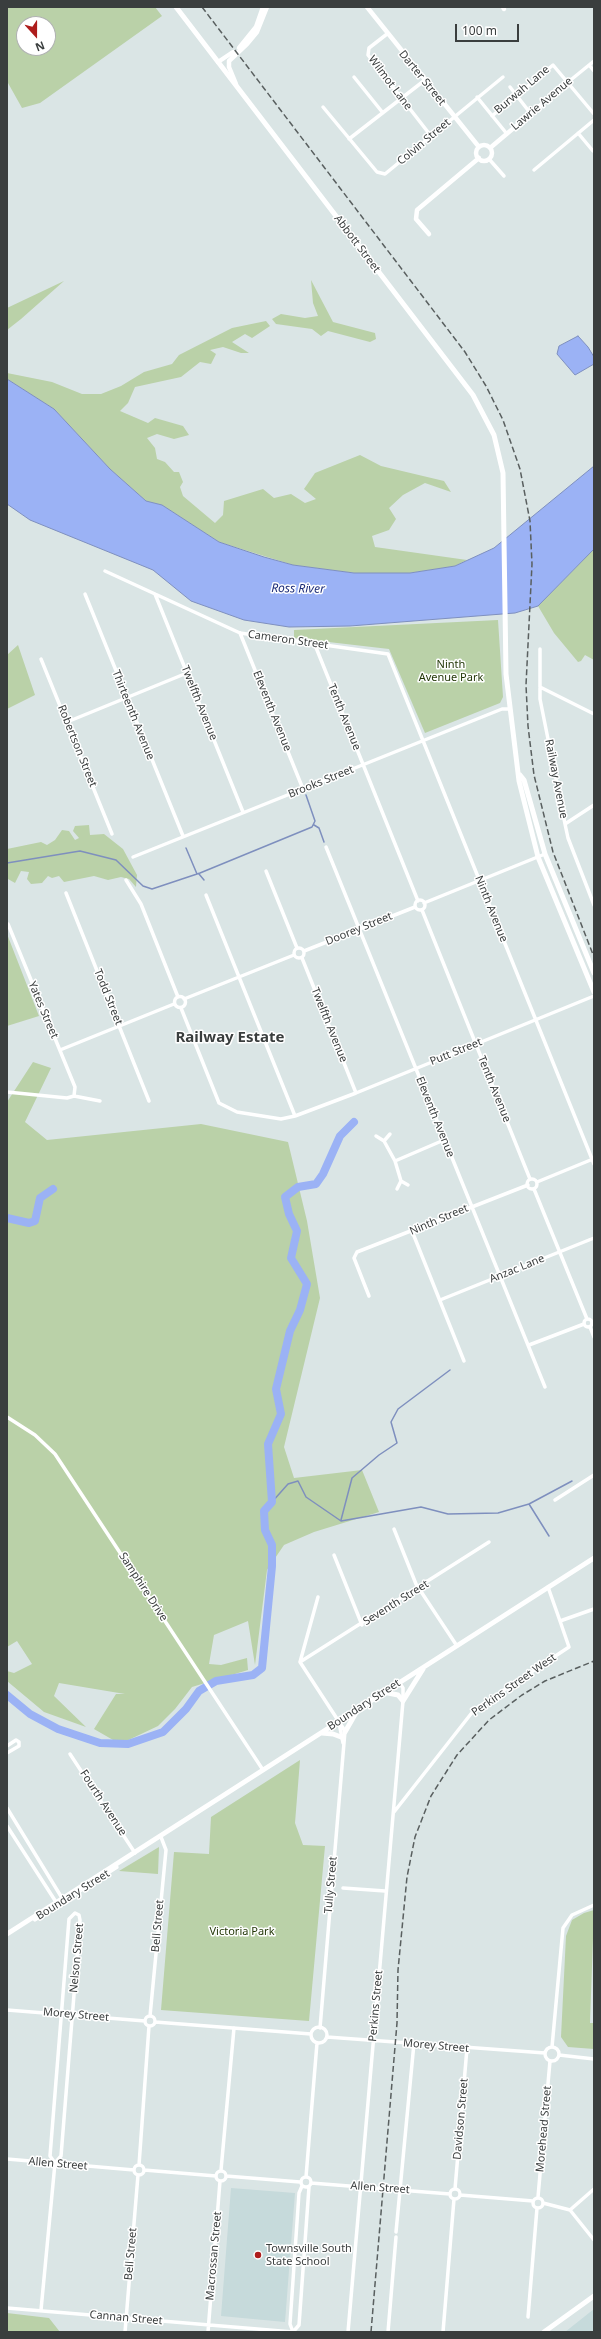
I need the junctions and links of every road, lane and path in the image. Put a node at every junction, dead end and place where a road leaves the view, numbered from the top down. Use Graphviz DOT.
graph roads {
  1 [pos="176,7"];
  2 [pos="263,7"];
  3 [pos="267,7"];
  4 [pos="367,7"];
  5 [pos="387,34"];
  6 [pos="594,61"];
  7 [pos="218,62"];
  8 [pos="589,65"];
  9 [pos="594,71"];
  10 [pos="354,77"];
  11 [pos="503,77"];
  12 [pos="425,80"];
  13 [pos="568,83"];
  14 [pos="238,87"];
  15 [pos="510,87"];
  16 [pos="516,96"];
  17 [pos="476,97"];
  18 [pos="402,99"];
  19 [pos="323,107"];
  20 [pos="383,113"];
  21 [pos="531,114"];
  22 [pos="594,114"];
  23 [pos="492,116"];
  24 [pos="454,117"];
  25 [pos="594,120"];
  26 [pos="578,133"];
  27 [pos="507,134"];
  28 [pos="431,136"];
  29 [pos="349,139"];
  30 [pos="479,147"];
  31 [pos="490,148"];
  32 [pos="593,151"];
  33 [pos="479,158"];
  34 [pos="489,159"];
  35 [pos="534,170"];
  36 [pos="504,176"];
  37 [pos="429,234"];
  38 [pos="105,572"];
  39 [pos="85,594"];
  40 [pos="155,594"];
  41 [pos="240,633"];
  42 [pos="315,645"];
  43 [pos="540,649"];
  44 [pos="388,654"];
  45 [pos="41,658"];
  46 [pos="187,673"];
  47 [pos="540,687"];
  48 [pos="126,698"];
  49 [pos="509,708"];
  50 [pos="594,714"];
  51 [pos="67,722"];
  52 [pos="424,741"];
  53 [pos="363,764"];
  54 [pos="520,775"];
  55 [pos="303,789"];
  56 [pos="594,805"];
  57 [pos="243,812"];
  58 [pos="565,824"];
  59 [pos="112,834"];
  60 [pos="182,836"];
  61 [pos="326,847"];
  62 [pos="545,854"];
  63 [pos="133,857"];
  64 [pos="538,857"];
  65 [pos="266,871"];
  66 [pos="126,880"];
  67 [pos="480,881"];
  68 [pos="66,893"];
  69 [pos="206,895"];
  70 [pos="418,900"];
  71 [pos="424,903"];
  72 [pos="594,905"];
  73 [pos="415,907"];
  74 [pos="422,910"];
  75 [pos="8,924"];
  76 [pos="360,929"];
  77 [pos="298,948"];
  78 [pos="304,951"];
  79 [pos="294,955"];
  80 [pos="302,958"];
  81 [pos="594,972"];
  82 [pos="240,977"];
  83 [pos="594,992"];
  84 [pos="594,996"];
  85 [pos="178,997"];
  86 [pos="184,999"];
  87 [pos="174,1004"];
  88 [pos="181,1008"];
  89 [pos="536,1020"];
  90 [pos="119,1026"];
  91 [pos="476,1044"];
  92 [pos="60,1050"];
  93 [pos="416,1068"];
  94 [pos="7,1092"];
  95 [pos="356,1093"];
  96 [pos="74,1096"];
  97 [pos="100,1101"];
  98 [pos="149,1101"];
  99 [pos="295,1116"];
  100 [pos="390,1134"];
  101 [pos="376,1136"];
  102 [pos="444,1140"];
  103 [pos="384,1141"];
  104 [pos="593,1159"];
  105 [pos="395,1161"];
  106 [pos="594,1164"];
  107 [pos="530,1179"];
  108 [pos="401,1181"];
  109 [pos="537,1182"];
  110 [pos="408,1185"];
  111 [pos="528,1185"];
  112 [pos="397,1189"];
  113 [pos="534,1189"];
  114 [pos="471,1206"];
  115 [pos="412,1231"];
  116 [pos="594,1238"];
  117 [pos="559,1252"];
  118 [pos="500,1277"];
  119 [pos="369,1296"];
  120 [pos="440,1300"];
  121 [pos="587,1319"];
  122 [pos="593,1321"];
  123 [pos="584,1324"];
  124 [pos="590,1327"];
  125 [pos="594,1337"];
  126 [pos="529,1345"];
  127 [pos="464,1360"];
  128 [pos="545,1387"];
  129 [pos="7,1417"];
  130 [pos="594,1475"];
  131 [pos="555,1500"];
  132 [pos="394,1529"];
  133 [pos="490,1542"];
  134 [pos="334,1554"];
  135 [pos="594,1558"];
  136 [pos="548,1587"];
  137 [pos="419,1589"];
  138 [pos="318,1597"];
  139 [pos="594,1609"];
  140 [pos="560,1621"];
  141 [pos="362,1625"];
  142 [pos="457,1646"];
  143 [pos="300,1662"];
  144 [pos="425,1667"];
  145 [pos="399,1682"];
  146 [pos="383,1692"];
  147 [pos="402,1701"];
  148 [pos="358,1708"];
  149 [pos="339,1722"];
  150 [pos="345,1732"];
  151 [pos="322,1733"];
  152 [pos="341,1738"];
  153 [pos="343,1743"];
  154 [pos="7,1746"];
  155 [pos="7,1754"];
  156 [pos="70,1754"];
  157 [pos="263,1770"];
  158 [pos="7,1808"];
  159 [pos="393,1813"];
  160 [pos="7,1826"];
  161 [pos="160,1837"];
  162 [pos="135,1853"];
  163 [pos="343,1888"];
  164 [pos="385,1891"];
  165 [pos="60,1901"];
  166 [pos="594,1905"];
  167 [pos="8,1934"];
  168 [pos="7,2010"];
  169 [pos="62,2014"];
  170 [pos="72,2015"];
  171 [pos="150,2016"];
  172 [pos="145,2021"];
  173 [pos="155,2022"];
  174 [pos="149,2026"];
  175 [pos="234,2028"];
  176 [pos="320,2028"];
  177 [pos="311,2034"];
  178 [pos="327,2037"];
  179 [pos="373,2040"];
  180 [pos="318,2043"];
  181 [pos="414,2043"];
  182 [pos="552,2047"];
  183 [pos="467,2048"];
  184 [pos="545,2053"];
  185 [pos="559,2055"];
  186 [pos="594,2059"];
  187 [pos="550,2061"];
  188 [pos="7,2159"];
  189 [pos="55,2163"];
  190 [pos="139,2165"];
  191 [pos="134,2170"];
  192 [pos="144,2170"];
  193 [pos="221,2170"];
  194 [pos="138,2175"];
  195 [pos="216,2176"];
  196 [pos="226,2176"];
  197 [pos="306,2177"];
  198 [pos="220,2181"];
  199 [pos="301,2184"];
  200 [pos="310,2185"];
  201 [pos="359,2187"];
  202 [pos="455,2189"];
  203 [pos="594,2189"];
  204 [pos="399,2190"];
  205 [pos="450,2194"];
  206 [pos="460,2195"];
  207 [pos="538,2197"];
  208 [pos="454,2199"];
  209 [pos="533,2200"];
  210 [pos="543,2203"];
  211 [pos="537,2208"];
  212 [pos="570,2210"];
  213 [pos="396,2232"];
  214 [pos="396,2237"];
  215 [pos="594,2240"];
  216 [pos="594,2296"];
  217 [pos="7,2308"];
  218 [pos="41,2310"];
  219 [pos="528,2317"];
  220 [pos="126,2318"];
  221 [pos="209,2325"];
  222 [pos="552,2327"];
  223 [pos="125,2332"];
  224 [pos="208,2332"];
  225 [pos="293,2332"];
  226 [pos="348,2332"];
  227 [pos="388,2332"];
  228 [pos="443,2332"];
  229 [pos="544,2332"];
  230 [pos="547,2332"];
  1 -- 7 [label="main road, Abbott Street"];
  2 -- 7 [label="street"];
  3 -- 14 [label="street"];
  4 -- 5 [label="street, Darter Street"];
  5 -- 12 [label="street, Darter Street"];
  5 -- 18 [label="street, Wilmot Lane"];
  6 -- 8 [label="street, Lawrie Avenue"];
  7 -- 14 [label="main road, Abbott Street"];
  8 -- 9 [label="street"];
  8 -- 13 [label="street, Lawrie Avenue"];
  10 -- 20 [label="street"];
  11 -- 17 [label="street, Colvin Street"];
  12 -- 18 [label="street"];
  12 -- 24 [label="street, Darter Street"];
  13 -- 16 [label="street, Burwah Lane"];
  13 -- 21 [label="street, Lawrie Avenue"];
  13 -- 22 [label="street"];
  14 -- 49 [label="main road, Abbott Street"];
  15 -- 16 [label="street"];
  16 -- 21 [label="street"];
  16 -- 23 [label="street, Burwah Lane"];
  17 -- 23 [label="street"];
  17 -- 24 [label="street, Colvin Street"];
  18 -- 20 [label="street"];
  18 -- 28 [label="street, Wilmot Lane"];
  19 -- 29 [label="street"];
  20 -- 29 [label="street"];
  21 -- 27 [label="street, Lawrie Avenue"];
  23 -- 27 [label="street"];
  24 -- 28 [label="street, Colvin Street"];
  24 -- 30 [label="street, Darter Street"];
  25 -- 26 [label="street"];
  26 -- 32 [label="street"];
  26 -- 35 [label="street"];
  27 -- 31 [label="street, Lawrie Avenue"];
  28 -- 29 [label="street, Colvin Street"];
  30 -- 31 [label="street"];
  30 -- 33 [label="street"];
  31 -- 34 [label="street"];
  33 -- 34 [label="street"];
  33 -- 37 [label="street"];
  34 -- 36 [label="street"];
  38 -- 40 [label="street, Cameron Street"];
  39 -- 48 [label="street, Thirteenth Avenue"];
  40 -- 41 [label="street, Cameron Street"];
  40 -- 46 [label="street, Twelfth Avenue"];
  41 -- 42 [label="street, Cameron Street"];
  41 -- 55 [label="street, Eleventh Avenue"];
  42 -- 44 [label="street, Cameron Street"];
  42 -- 53 [label="street, Tenth Avenue"];
  43 -- 47 [label="street, Railway Avenue"];
  44 -- 52 [label="street, Ninth Avenue"];
  45 -- 51 [label="street, Robertson Street"];
  46 -- 48 [label="street"];
  46 -- 57 [label="street, Twelfth Avenue"];
  47 -- 50 [label="street"];
  47 -- 58 [label="street, Railway Avenue"];
  48 -- 51 [label="street"];
  48 -- 60 [label="street, Thirteenth Avenue"];
  49 -- 52 [label="street, Brooks Street"];
  49 -- 54 [label="main road"];
  51 -- 59 [label="street, Robertson Street"];
  52 -- 53 [label="street, Brooks Street"];
  52 -- 67 [label="street, Ninth Avenue"];
  53 -- 55 [label="street, Brooks Street"];
  53 -- 70 [label="street, Tenth Avenue"];
  54 -- 62 [label="main road"];
  54 -- 64 [label="main road"];
  55 -- 57 [label="street, Brooks Street"];
  56 -- 58 [label="street"];
  57 -- 60 [label="street, Brooks Street"];
  58 -- 72 [label="street, Railway Avenue"];
  60 -- 63 [label="street, Brooks Street"];
  61 -- 76 [label="street, Eleventh Avenue"];
  62 -- 64 [label="street"];
  62 -- 81 [label="main road"];
  64 -- 67 [label="street"];
  64 -- 83 [label="main road"];
  65 -- 77 [label="street"];
  66 -- 85 [label="street"];
  67 -- 71 [label="street"];
  67 -- 89 [label="street, Ninth Avenue"];
  68 -- 90 [label="street, Todd Street"];
  69 -- 82 [label="street"];
  70 -- 71 [label="street"];
  70 -- 73 [label="street"];
  71 -- 74 [label="street"];
  73 -- 74 [label="street"];
  73 -- 76 [label="street, Doorey Street"];
  74 -- 91 [label="street, Tenth Avenue"];
  75 -- 92 [label="street, Yates Street"];
  76 -- 78 [label="street, Doorey Street"];
  76 -- 93 [label="street, Eleventh Avenue"];
  77 -- 78 [label="street"];
  77 -- 79 [label="street"];
  78 -- 80 [label="street"];
  79 -- 80 [label="street"];
  79 -- 82 [label="street"];
  80 -- 95 [label="street, Twelfth Avenue"];
  82 -- 86 [label="street"];
  82 -- 99 [label="street"];
  84 -- 89 [label="street, Putt Street"];
  85 -- 86 [label="street"];
  85 -- 87 [label="street"];
  86 -- 88 [label="street"];
  87 -- 88 [label="street"];
  87 -- 90 [label="street"];
  88 -- 99 [label="street, Putt Street"];
  89 -- 91 [label="street, Putt Street"];
  89 -- 104 [label="street, Ninth Avenue"];
  90 -- 92 [label="street"];
  90 -- 98 [label="street, Todd Street"];
  91 -- 93 [label="street, Putt Street"];
  91 -- 107 [label="street, Tenth Avenue"];
  92 -- 96 [label="street, Yates Street"];
  93 -- 95 [label="street, Putt Street"];
  93 -- 102 [label="street, Eleventh Avenue"];
  94 -- 96 [label="street"];
  95 -- 99 [label="street, Putt Street"];
  96 -- 97 [label="street"];
  100 -- 103 [label="street"];
  101 -- 103 [label="street"];
  102 -- 105 [label="street"];
  102 -- 114 [label="street, Eleventh Avenue"];
  103 -- 105 [label="street"];
  104 -- 106 [label="street, Ninth Avenue"];
  104 -- 109 [label="street"];
  105 -- 108 [label="street"];
  107 -- 109 [label="street"];
  107 -- 111 [label="street"];
  108 -- 110 [label="street"];
  108 -- 112 [label="street"];
  109 -- 113 [label="street"];
  111 -- 113 [label="street"];
  111 -- 114 [label="street, Ninth Street"];
  113 -- 117 [label="street"];
  114 -- 115 [label="street, Ninth Street"];
  114 -- 118 [label="street, Eleventh Avenue"];
  115 -- 119 [label="street, Ninth Street"];
  115 -- 120 [label="street"];
  116 -- 117 [label="street, Anzac Lane"];
  117 -- 118 [label="street, Anzac Lane"];
  117 -- 121 [label="street"];
  118 -- 120 [label="street, Anzac Lane"];
  118 -- 126 [label="street, Eleventh Avenue"];
  120 -- 127 [label="street"];
  121 -- 122 [label="street"];
  121 -- 123 [label="street"];
  122 -- 124 [label="street"];
  123 -- 124 [label="street"];
  123 -- 126 [label="street"];
  124 -- 125 [label="street"];
  126 -- 128 [label="street, Eleventh Avenue"];
  129 -- 157 [label="street, Samphire Drive"];
  130 -- 131 [label="street"];
  132 -- 137 [label="street"];
  133 -- 137 [label="street, Seventh Street"];
  134 -- 141 [label="street"];
  135 -- 136 [label="main road, Boundary Street"];
  136 -- 140 [label="street"];
  136 -- 142 [label="main road, Boundary Street"];
  137 -- 141 [label="street, Seventh Street"];
  137 -- 142 [label="street"];
  138 -- 143 [label="street"];
  139 -- 140 [label="street"];
  140 -- 159 [label="street, Perkins Street West"];
  141 -- 143 [label="street, Seventh Street"];
  142 -- 144 [label="main road, Boundary Street"];
  143 -- 149 [label="street"];
  144 -- 145 [label="main road, Boundary Street"];
  144 -- 147 [label="main road"];
  145 -- 146 [label="main road, Boundary Street"];
  145 -- 147 [label="street, Perkins Street"];
  146 -- 147 [label="main road"];
  146 -- 148 [label="main road, Boundary Street"];
  147 -- 159 [label="street, Perkins Street"];
  148 -- 149 [label="main road, Boundary Street"];
  148 -- 150 [label="main road"];
  149 -- 150 [label="street"];
  149 -- 151 [label="main road, Boundary Street"];
  149 -- 152 [label="street, Tully Street"];
  150 -- 153 [label="street, Tully Street"];
  151 -- 152 [label="main road"];
  151 -- 157 [label="main road, Boundary Street"];
  152 -- 153 [label="street, Tully Street"];
  153 -- 176 [label="street, Tully Street"];
  154 -- 155 [label="street"];
  156 -- 162 [label="street, Fourth Avenue"];
  157 -- 161 [label="main road, Boundary Street"];
  158 -- 165 [label="street"];
  159 -- 164 [label="street, Perkins Street"];
  160 -- 165 [label="street"];
  161 -- 162 [label="main road, Boundary Street"];
  161 -- 171 [label="street, Bell Street"];
  162 -- 165 [label="main road, Boundary Street"];
  163 -- 164 [label="street"];
  164 -- 179 [label="street, Perkins Street"];
  165 -- 167 [label="main road, Boundary Street"];
  166 -- 182 [label="street"];
  168 -- 169 [label="street, Morey Street"];
  169 -- 170 [label="street, Morey Street"];
  169 -- 170 [label="street, Nelson Street"];
  169 -- 189 [label="street, Nelson Street"];
  170 -- 172 [label="street, Morey Street"];
  170 -- 189 [label="street, Nelson Street"];
  171 -- 172 [label="street"];
  171 -- 173 [label="street"];
  172 -- 174 [label="street"];
  173 -- 174 [label="street"];
  173 -- 175 [label="street"];
  174 -- 190 [label="street"];
  175 -- 177 [label="street"];
  175 -- 193 [label="street"];
  176 -- 177 [label="street"];
  176 -- 178 [label="street"];
  177 -- 180 [label="street"];
  178 -- 179 [label="street, Morey Street"];
  178 -- 180 [label="street"];
  179 -- 181 [label="street, Morey Street"];
  179 -- 201 [label="street, Perkins Street"];
  180 -- 197 [label="street"];
  181 -- 183 [label="street, Morey Street"];
  181 -- 204 [label="street"];
  182 -- 184 [label="street"];
  182 -- 185 [label="street"];
  183 -- 184 [label="street, Morey Street"];
  183 -- 202 [label="street, Davidson Street"];
  184 -- 187 [label="street"];
  185 -- 186 [label="street"];
  185 -- 187 [label="street"];
  187 -- 207 [label="street, Morehead Street"];
  188 -- 189 [label="street, Allen Street"];
  189 -- 191 [label="street, Allen Street"];
  189 -- 218 [label="street, Nelson Street"];
  190 -- 191 [label="street"];
  190 -- 192 [label="street"];
  191 -- 194 [label="street"];
  192 -- 194 [label="street"];
  192 -- 195 [label="street"];
  193 -- 195 [label="street"];
  193 -- 196 [label="street"];
  194 -- 220 [label="street, Bell Street"];
  195 -- 198 [label="street"];
  196 -- 198 [label="street"];
  196 -- 199 [label="street"];
  197 -- 199 [label="street"];
  197 -- 200 [label="street"];
  198 -- 221 [label="street, Macrossan Street"];
  199 -- 200 [label="street, Allen Street"];
  199 -- 225 [label="street"];
  200 -- 201 [label="street, Allen Street"];
  200 -- 225 [label="street"];
  201 -- 204 [label="street, Allen Street"];
  201 -- 226 [label="street, Perkins Street"];
  202 -- 205 [label="street"];
  202 -- 206 [label="street"];
  203 -- 212 [label="street"];
  204 -- 205 [label="street, Allen Street"];
  204 -- 213 [label="street"];
  205 -- 208 [label="street"];
  206 -- 208 [label="street"];
  206 -- 209 [label="street"];
  207 -- 209 [label="street"];
  207 -- 210 [label="street"];
  208 -- 228 [label="street"];
  209 -- 211 [label="street"];
  210 -- 211 [label="street"];
  210 -- 212 [label="street"];
  211 -- 219 [label="street"];
  212 -- 215 [label="street"];
  214 -- 227 [label="street"];
  216 -- 222 [label="main road"];
  217 -- 218 [label="street, Cannan Street"];
  218 -- 220 [label="street, Cannan Street"];
  220 -- 221 [label="street, Cannan Street"];
  220 -- 223 [label="street, Bell Street"];
  221 -- 224 [label="street, Macrossan Street"];
  221 -- 225 [label="street, Cannan Street"];
  222 -- 229 [label="main road"];
  222 -- 230 [label="main road"];
}
